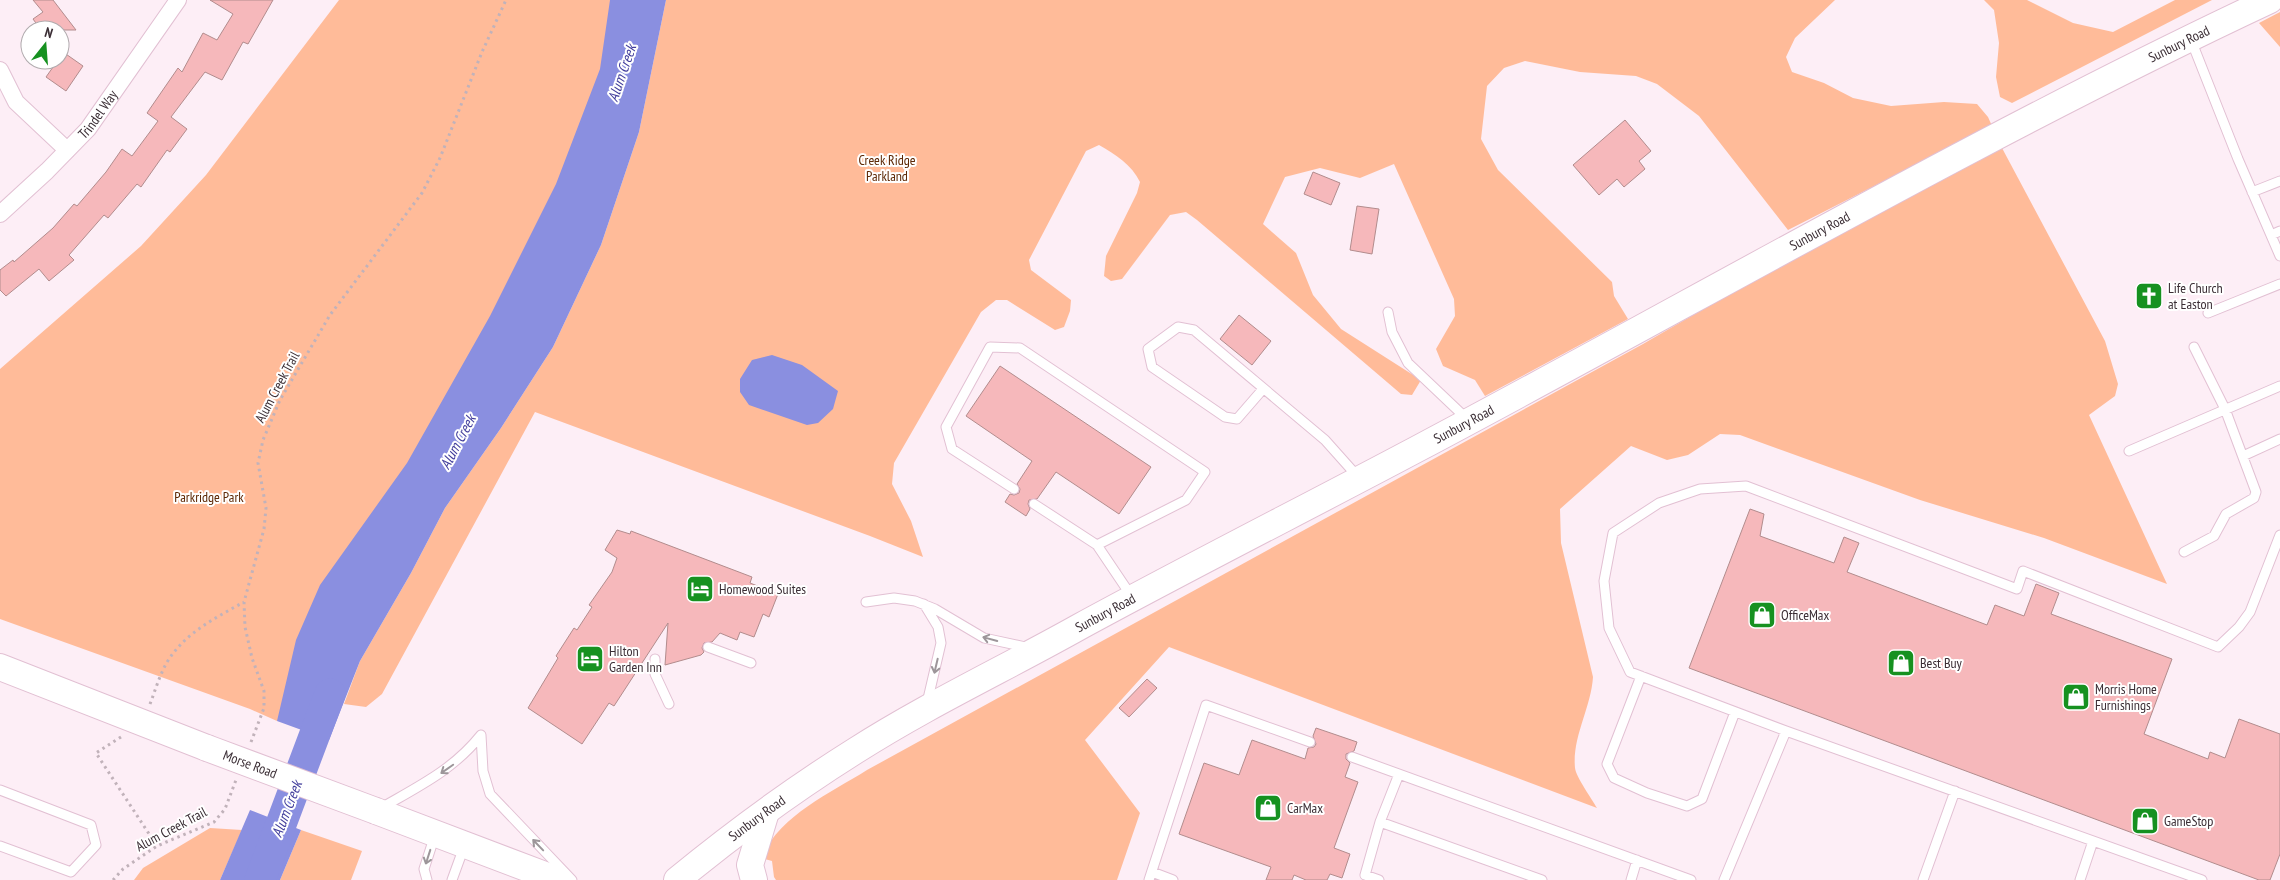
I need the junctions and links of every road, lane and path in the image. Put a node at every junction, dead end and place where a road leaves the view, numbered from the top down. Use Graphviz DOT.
graph roads {
  1 [pos="178,0"];
  2 [pos="506,0"];
  3 [pos="2270,0"];
  4 [pos="2190,37"];
  5 [pos="0,70"];
  6 [pos="67,150"];
  7 [pos="2280,181"];
  8 [pos="2252,192"];
  9 [pos="0,214"];
  10 [pos="2280,231"];
  11 [pos="2271,235"];
  12 [pos="2280,256"];
  13 [pos="2280,284"];
  14 [pos="1388,312"];
  15 [pos="2208,313"];
  16 [pos="2194,348"];
  17 [pos="2280,386"];
  18 [pos="1263,389"];
  19 [pos="2225,409"];
  20 [pos="1468,421"];
  21 [pos="2280,439"];
  22 [pos="2129,451"];
  23 [pos="2242,456"];
  24 [pos="1360,479"];
  25 [pos="1014,489"];
  26 [pos="1034,504"];
  27 [pos="2280,535"];
  28 [pos="1097,545"];
  29 [pos="2184,552"];
  30 [pos="1132,597"];
  31 [pos="244,602"];
  32 [pos="866,602"];
  33 [pos="924,604"];
  34 [pos="708,647"];
  35 [pos="1037,650"];
  36 [pos="655,659"];
  37 [pos="751,663"];
  38 [pos="0,667"];
  39 [pos="1641,676"];
  40 [pos="158,683"];
  41 [pos="669,704"];
  42 [pos="926,711"];
  43 [pos="1735,712"];
  44 [pos="144,723"];
  45 [pos="1786,731"];
  46 [pos="1310,742"];
  47 [pos="250,745"];
  48 [pos="1352,757"];
  49 [pos="240,772"];
  50 [pos="1399,774"];
  51 [pos="0,790"];
  52 [pos="1954,791"];
  53 [pos="376,812"];
  54 [pos="766,812"];
  55 [pos="1380,822"];
  56 [pos="435,834"];
  57 [pos="2093,841"];
  58 [pos="465,845"];
  59 [pos="0,846"];
  60 [pos="157,846"];
  61 [pos="1637,860"];
  62 [pos="1151,876"];
  63 [pos="113,880"];
  64 [pos="426,880"];
  65 [pos="452,880"];
  66 [pos="510,880"];
  67 [pos="558,880"];
  68 [pos="572,880"];
  69 [pos="677,880"];
  70 [pos="754,880"];
  71 [pos="1173,880"];
  72 [pos="1379,880"];
  73 [pos="1542,880"];
  74 [pos="1631,880"];
  75 [pos="1691,880"];
  76 [pos="1724,880"];
  77 [pos="1923,880"];
  78 [pos="2080,880"];
  79 [pos="2202,880"];
  1 -- 6 [label="street, Trindel Way"];
  2 -- 31 [label="path, Alum Creek Trail"];
  3 -- 4 [label="main road, Sunbury Road"];
  4 -- 8 [label="lane"];
  4 -- 20 [label="main road, Sunbury Road"];
  5 -- 6 [label="street"];
  6 -- 9 [label="street, Trindel Way"];
  7 -- 8 [label="lane"];
  8 -- 11 [label="lane"];
  10 -- 11 [label="lane"];
  11 -- 12 [label="lane"];
  13 -- 15 [label="lane"];
  14 -- 20 [label="lane"];
  16 -- 19 [label="lane"];
  17 -- 19 [label="lane"];
  18 -- 18 [label="lane"];
  18 -- 24 [label="lane"];
  19 -- 22 [label="lane"];
  19 -- 23 [label="lane"];
  20 -- 24 [label="main road, Sunbury Road"];
  21 -- 23 [label="lane"];
  23 -- 29 [label="lane"];
  24 -- 30 [label="main road, Sunbury Road"];
  25 -- 28 [label="lane"];
  26 -- 28 [label="lane"];
  27 -- 39 [label="lane"];
  28 -- 30 [label="lane"];
  30 -- 35 [label="main road, Sunbury Road"];
  31 -- 40 [label="path"];
  31 -- 47 [label="path, Alum Creek Trail"];
  32 -- 33 [label="lane"];
  35 -- 33 [label="lane, one-way"];
  33 -- 42 [label="lane, one-way"];
  34 -- 37 [label="lane"];
  35 -- 42 [label="main road, Sunbury Road"];
  36 -- 41 [label="lane"];
  38 -- 44 [label="main road, Morse Road"];
  39 -- 43 [label="lane"];
  39 -- 43 [label="lane"];
  42 -- 54 [label="main road, Sunbury Road"];
  43 -- 45 [label="lane"];
  44 -- 53 [label="main road, Morse Road, bridge"];
  44 -- 60 [label="path"];
  45 -- 52 [label="lane"];
  45 -- 76 [label="lane"];
  46 -- 62 [label="lane"];
  48 -- 50 [label="lane"];
  49 -- 60 [label="path, Alum Creek Trail"];
  50 -- 55 [label="lane"];
  50 -- 61 [label="lane"];
  51 -- 59 [label="lane"];
  52 -- 57 [label="lane"];
  52 -- 77 [label="lane"];
  53 -- 56 [label="main road, Morse Road"];
  68 -- 53 [label="lane, one-way"];
  54 -- 69 [label="main road, Sunbury Road"];
  54 -- 70 [label="main road"];
  55 -- 72 [label="lane"];
  55 -- 73 [label="lane"];
  56 -- 58 [label="main road, Morse Road"];
  56 -- 64 [label="lane, one-way"];
  57 -- 78 [label="lane"];
  57 -- 79 [label="lane"];
  58 -- 65 [label="lane"];
  58 -- 66 [label="main road"];
  58 -- 67 [label="main road, Morse Road"];
  60 -- 63 [label="path, Alum Creek Trail"];
  61 -- 74 [label="lane"];
  61 -- 75 [label="lane"];
  62 -- 71 [label="lane"];
}
